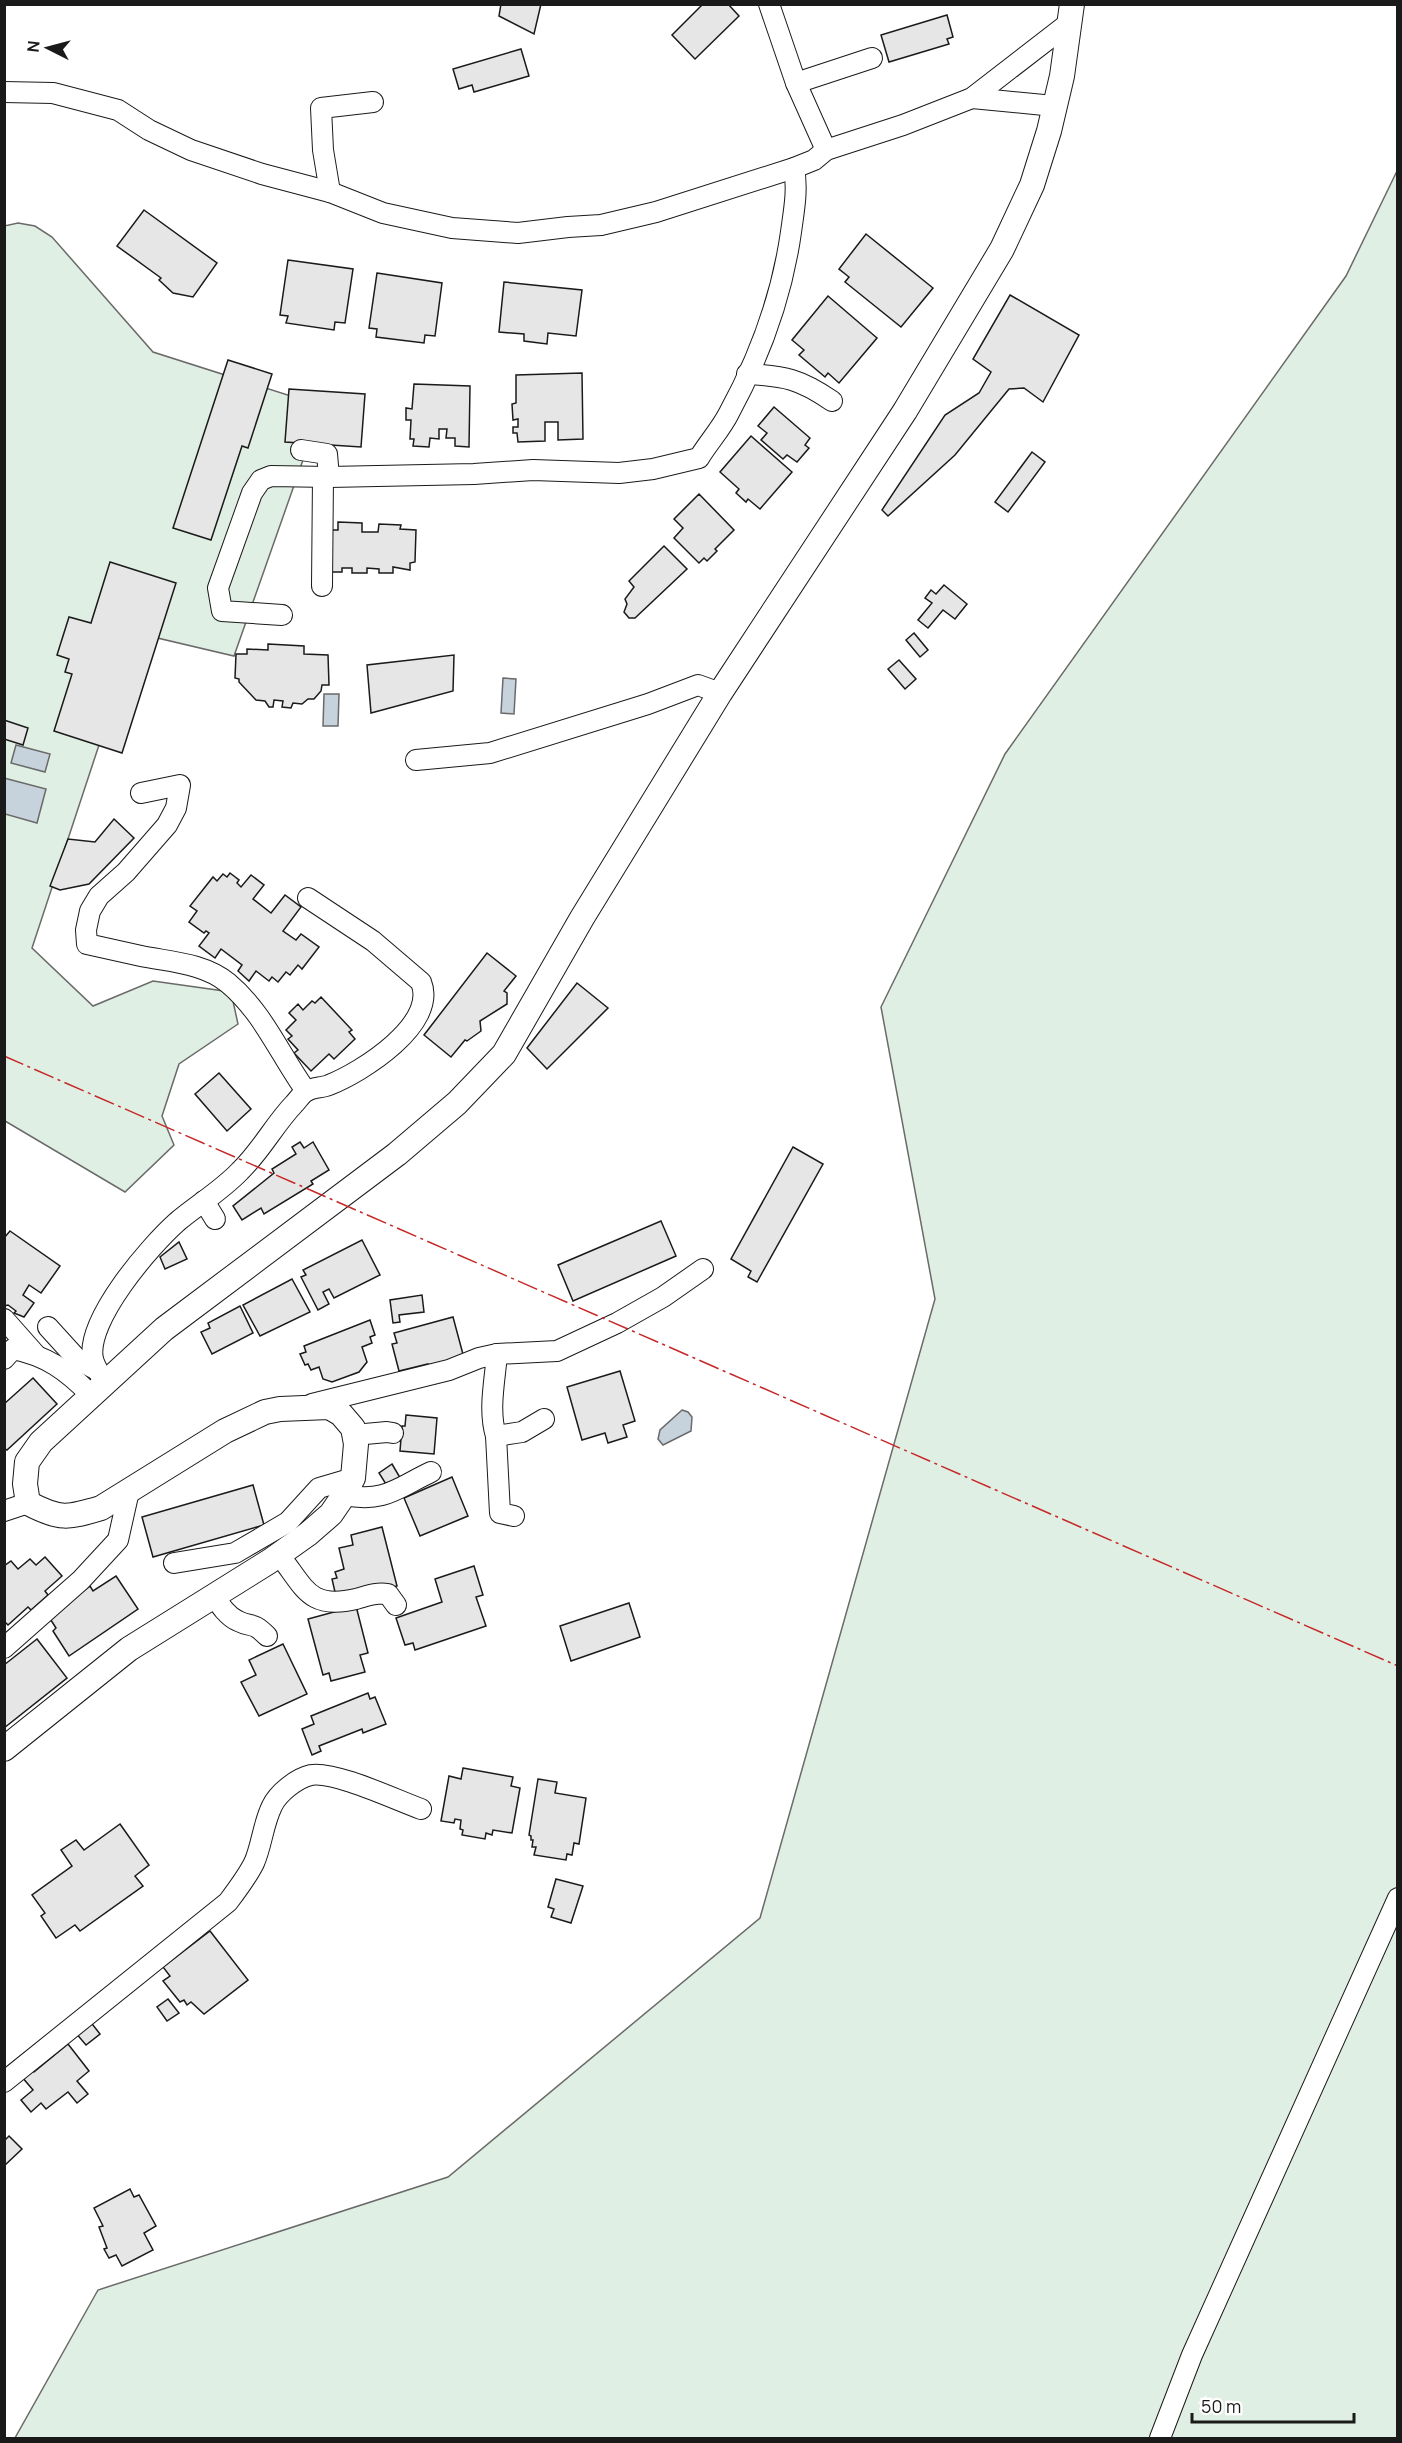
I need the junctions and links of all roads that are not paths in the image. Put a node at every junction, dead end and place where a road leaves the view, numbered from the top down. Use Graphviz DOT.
graph roads {
  1 [pos="768,4"];
  2 [pos="1070,14"];
  3 [pos="872,58"];
  4 [pos="796,83"];
  5 [pos="4,92"];
  6 [pos="972,98"];
  7 [pos="373,102"];
  8 [pos="1054,106"];
  9 [pos="826,150"];
  10 [pos="794,168"];
  11 [pos="330,192"];
  12 [pos="747,374"];
  13 [pos="832,401"];
  14 [pos="301,450"];
  15 [pos="326,477"];
  16 [pos="322,586"];
  17 [pos="282,615"];
  18 [pos="720,693"];
  19 [pos="416,760"];
  20 [pos="141,793"];
  21 [pos="308,898"];
  22 [pos="306,1091"];
  23 [pos="204,1201"];
  24 [pos="215,1219"];
  25 [pos="703,1269"];
  26 [pos="4,1319"];
  27 [pos="48,1327"];
  28 [pos="35,1354"];
  29 [pos="497,1354"];
  30 [pos="4,1359"];
  31 [pos="98,1382"];
  32 [pos="295,1408"];
  33 [pos="544,1419"];
  34 [pos="393,1433"];
  35 [pos="354,1435"];
  36 [pos="496,1436"];
  37 [pos="431,1472"];
  38 [pos="349,1487"];
  39 [pos="129,1491"];
  40 [pos="28,1503"];
  41 [pos="4,1510"];
  42 [pos="514,1516"];
  43 [pos="279,1555"];
  44 [pos="174,1563"];
  45 [pos="214,1596"];
  46 [pos="396,1605"];
  47 [pos="267,1636"];
  48 [pos="4,1648"];
  49 [pos="4,1749"];
  50 [pos="421,1809"];
  51 [pos="1398,1898"];
  52 [pos="4,2082"];
  53 [pos="1160,2439"];
  1 -- 4 [label="street"];
  2 -- 6 [label="street"];
  2 -- 8 [label="street"];
  3 -- 4 [label="street"];
  4 -- 9 [label="street"];
  5 -- 11 [label="street"];
  6 -- 8 [label="street"];
  6 -- 9 [label="street"];
  7 -- 11 [label="street"];
  8 -- 18 [label="street"];
  9 -- 10 [label="street"];
  10 -- 11 [label="street"];
  10 -- 12 [label="street"];
  12 -- 13 [label="street"];
  12 -- 15 [label="street"];
  14 -- 15 [label="street"];
  15 -- 16 [label="street"];
  15 -- 17 [label="street"];
  18 -- 19 [label="street"];
  18 -- 31 [label="street"];
  20 -- 22 [label="street"];
  21 -- 22 [label="street"];
  22 -- 23 [label="street"];
  23 -- 24 [label="street"];
  23 -- 31 [label="street"];
  25 -- 29 [label="street"];
  26 -- 28 [label="street"];
  27 -- 31 [label="street"];
  28 -- 30 [label="street"];
  28 -- 31 [label="street"];
  29 -- 32 [label="street"];
  29 -- 36 [label="street"];
  31 -- 40 [label="street"];
  32 -- 35 [label="street"];
  32 -- 39 [label="street"];
  33 -- 36 [label="street"];
  34 -- 35 [label="street"];
  35 -- 38 [label="street"];
  36 -- 42 [label="street"];
  37 -- 38 [label="street"];
  38 -- 43 [label="street"];
  38 -- 44 [label="street"];
  39 -- 40 [label="street"];
  39 -- 48 [label="street"];
  40 -- 41 [label="street"];
  43 -- 45 [label="street"];
  43 -- 46 [label="street"];
  45 -- 47 [label="street"];
  45 -- 49 [label="street"];
  50 -- 52 [label="street"];
  51 -- 53 [label="street"];
}
